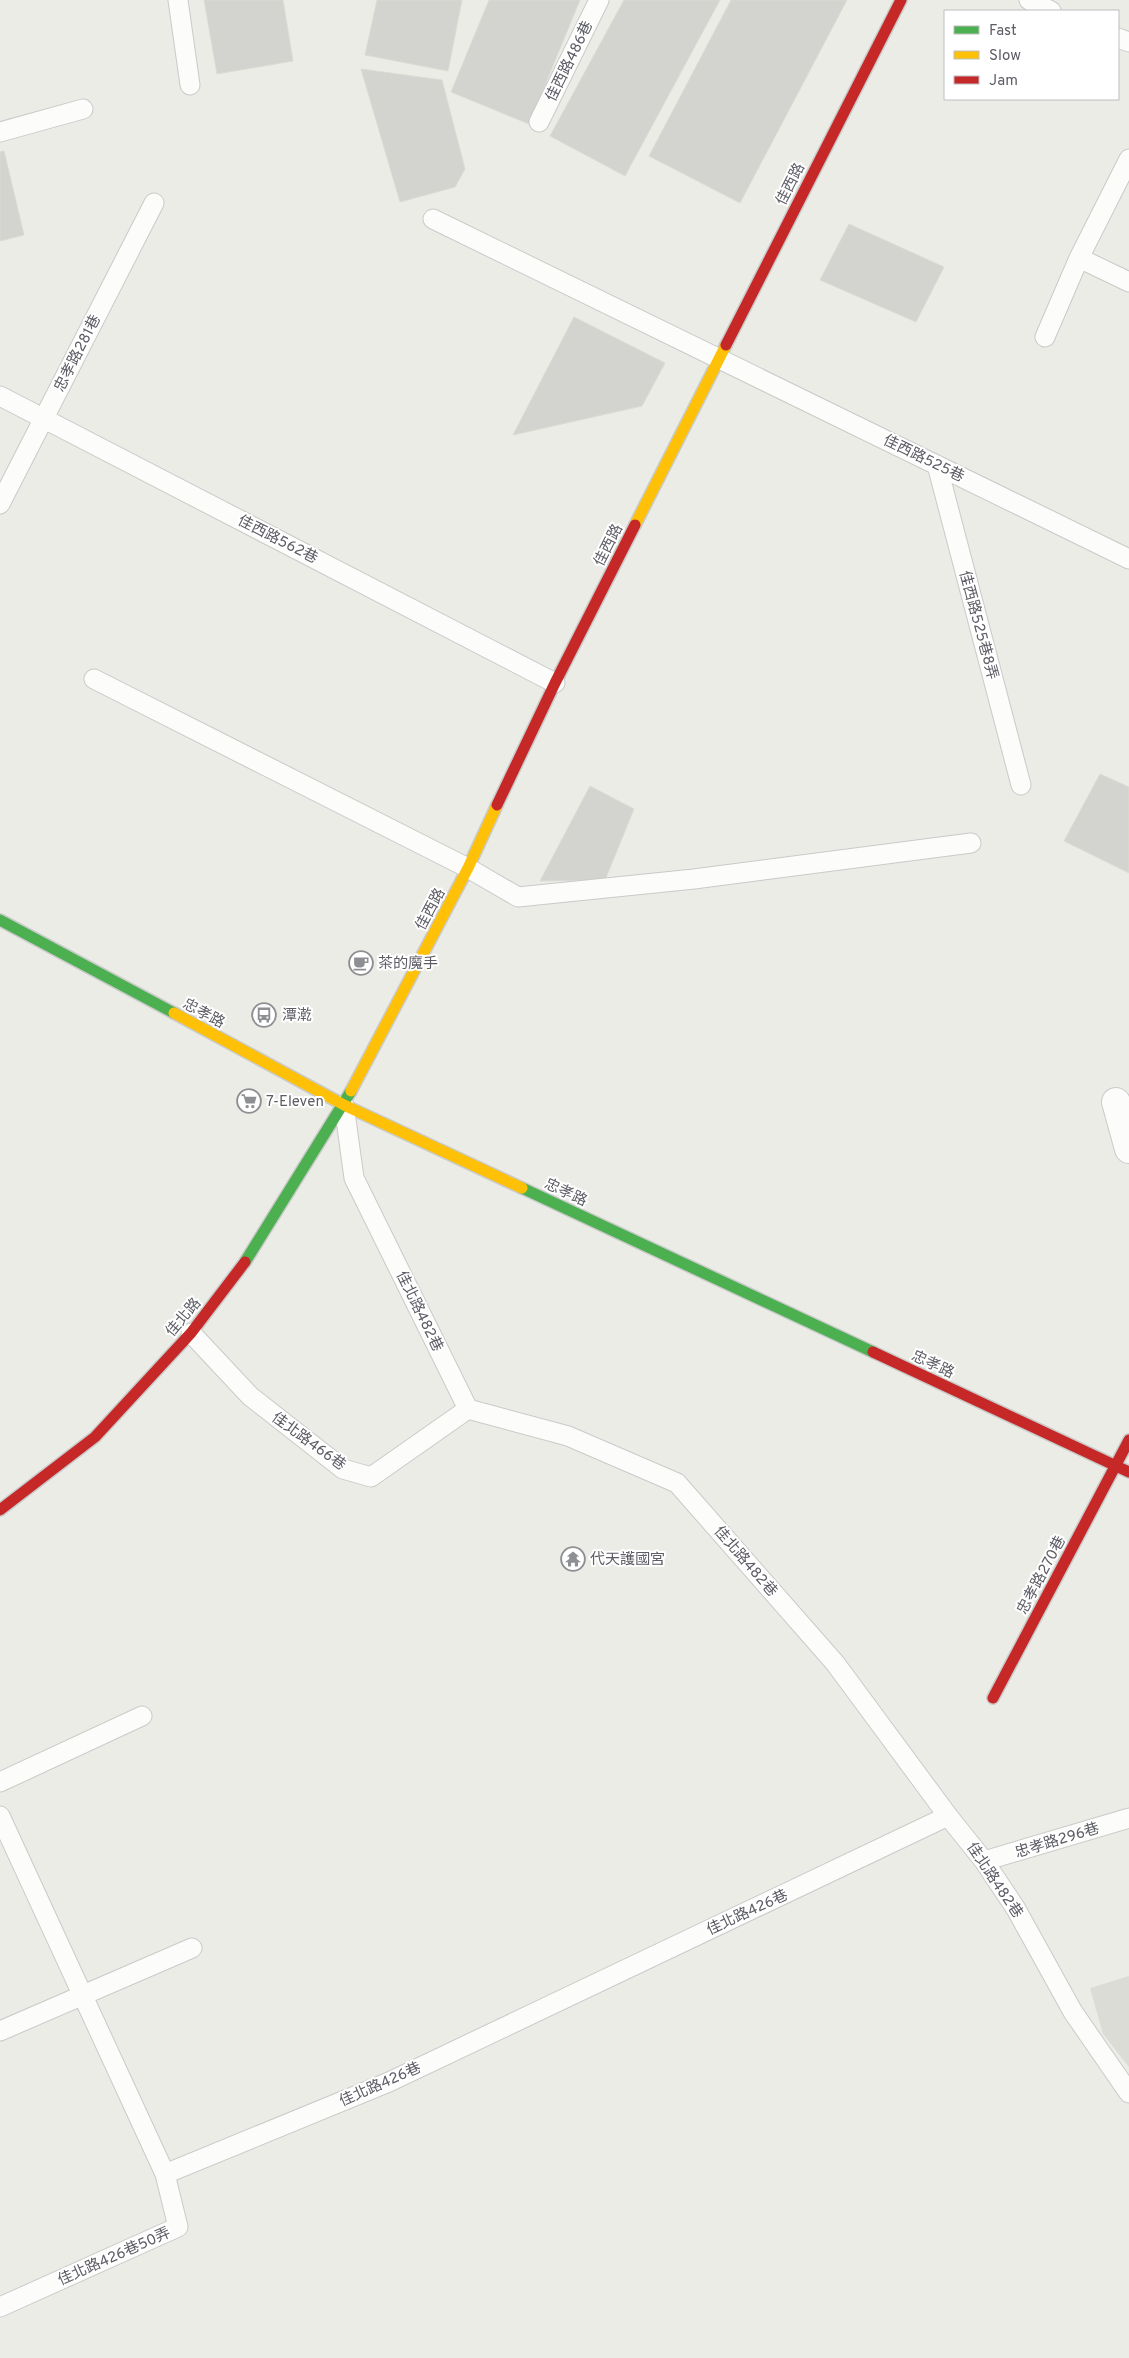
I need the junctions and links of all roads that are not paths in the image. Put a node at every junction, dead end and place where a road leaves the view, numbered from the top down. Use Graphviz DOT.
graph roads {
  1 [pos="178,0"];
  2 [pos="599,0"];
  3 [pos="901,0"];
  4 [pos="1029,0"];
  5 [pos="1049,10"];
  6 [pos="190,85"];
  7 [pos="82,109"];
  8 [pos="539,122"];
  9 [pos="0,132"];
  10 [pos="1129,158"];
  11 [pos="154,203"];
  12 [pos="432,219"];
  13 [pos="1079,258"];
  14 [pos="1129,282"];
  15 [pos="1045,336"];
  16 [pos="719,357"];
  17 [pos="0,396"];
  18 [pos="44,418"];
  19 [pos="937,465"];
  20 [pos="0,504"];
  21 [pos="1129,559"];
  22 [pos="94,679"];
  23 [pos="556,683"];
  24 [pos="1021,785"];
  25 [pos="971,843"];
  26 [pos="468,868"];
  27 [pos="0,920"];
  28 [pos="1116,1102"];
  29 [pos="344,1105"];
  30 [pos="1129,1149"];
  31 [pos="191,1332"];
  32 [pos="468,1409"];
  33 [pos="1129,1440"];
  34 [pos="1116,1466"];
  35 [pos="1129,1472"];
  36 [pos="0,1510"];
  37 [pos="993,1698"];
  38 [pos="142,1716"];
  39 [pos="0,1782"];
  40 [pos="0,1816"];
  41 [pos="948,1816"];
  42 [pos="1129,1818"];
  43 [pos="984,1861"];
  44 [pos="192,1948"];
  45 [pos="83,1994"];
  46 [pos="0,2031"];
  47 [pos="1129,2093"];
  48 [pos="165,2174"];
  49 [pos="0,2307"];
  1 -- 6 [label="lane"];
  2 -- 8 [label="lane, 佳西路486巷"];
  3 -- 16 [label="street, 佳西路"];
  4 -- 5 [label="lane"];
  7 -- 9 [label="lane"];
  10 -- 13 [label="lane"];
  11 -- 18 [label="lane, 忠孝路281巷"];
  12 -- 16 [label="lane, 佳西路525巷"];
  13 -- 14 [label="lane"];
  13 -- 15 [label="lane"];
  16 -- 19 [label="lane, 佳西路525巷"];
  16 -- 23 [label="street, 佳西路"];
  17 -- 18 [label="lane, 佳西路562巷"];
  18 -- 20 [label="lane, 忠孝路281巷"];
  18 -- 23 [label="lane, 佳西路562巷"];
  19 -- 21 [label="lane, 佳西路525巷"];
  19 -- 24 [label="lane, 佳西路525巷8弄"];
  22 -- 26 [label="lane"];
  23 -- 26 [label="street, 佳西路"];
  25 -- 26 [label="lane"];
  26 -- 29 [label="street, 佳西路"];
  27 -- 29 [label="street, 忠孝路"];
  28 -- 30 [label="street"];
  29 -- 31 [label="street, 佳北路"];
  29 -- 32 [label="lane, 佳北路482巷"];
  29 -- 34 [label="street, 忠孝路"];
  31 -- 32 [label="lane, 佳北路466巷"];
  31 -- 36 [label="street, 佳北路"];
  32 -- 41 [label="lane, 佳北路482巷"];
  33 -- 34 [label="street, 忠孝路270巷"];
  34 -- 35 [label="street, 忠孝路"];
  34 -- 37 [label="street, 忠孝路270巷"];
  38 -- 39 [label="lane"];
  40 -- 45 [label="lane"];
  41 -- 43 [label="lane, 佳北路482巷"];
  41 -- 48 [label="lane, 佳北路426巷"];
  42 -- 43 [label="lane, 忠孝路296巷"];
  43 -- 47 [label="lane, 佳北路482巷"];
  44 -- 45 [label="lane"];
  45 -- 46 [label="lane"];
  45 -- 48 [label="lane"];
  48 -- 49 [label="lane, 佳北路426巷50弄"];
}
